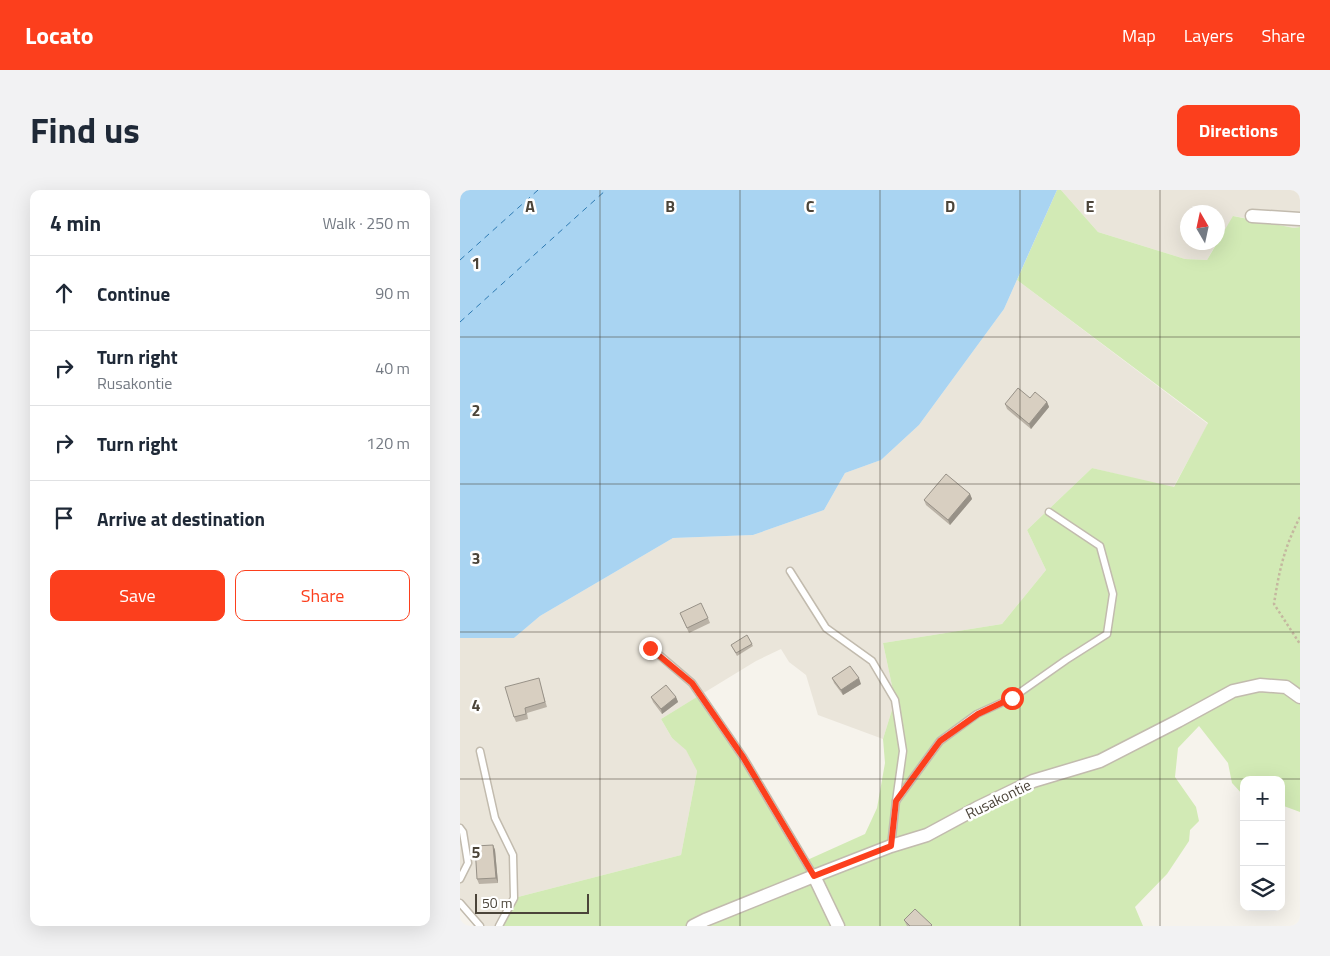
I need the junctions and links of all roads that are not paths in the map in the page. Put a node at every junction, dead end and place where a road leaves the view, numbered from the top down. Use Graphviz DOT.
graph roads {
  1 [pos="1252,216"];
  2 [pos="1300,219"];
  3 [pos="1049,512"];
  4 [pos="790,571"];
  5 [pos="650,648"];
  6 [pos="1300,697"];
  7 [pos="480,751"];
  8 [pos="896,801"];
  9 [pos="460,828"];
  10 [pos="891,846"];
  11 [pos="814,876"];
  12 [pos="460,879"];
  13 [pos="460,903"];
  14 [pos="480,926"];
  15 [pos="499,926"];
  16 [pos="693,926"];
  17 [pos="838,926"];
  1 -- 2 [label="street"];
  3 -- 8 [label="lane"];
  4 -- 8 [label="lane"];
  5 -- 11 [label="lane"];
  6 -- 10 [label="street, Rusakontie"];
  7 -- 15 [label="lane"];
  8 -- 10 [label="lane"];
  9 -- 12 [label="lane"];
  10 -- 11 [label="street, Rusakontie"];
  11 -- 16 [label="street, Rusakontie"];
  11 -- 17 [label="street"];
  13 -- 14 [label="lane"];
}
